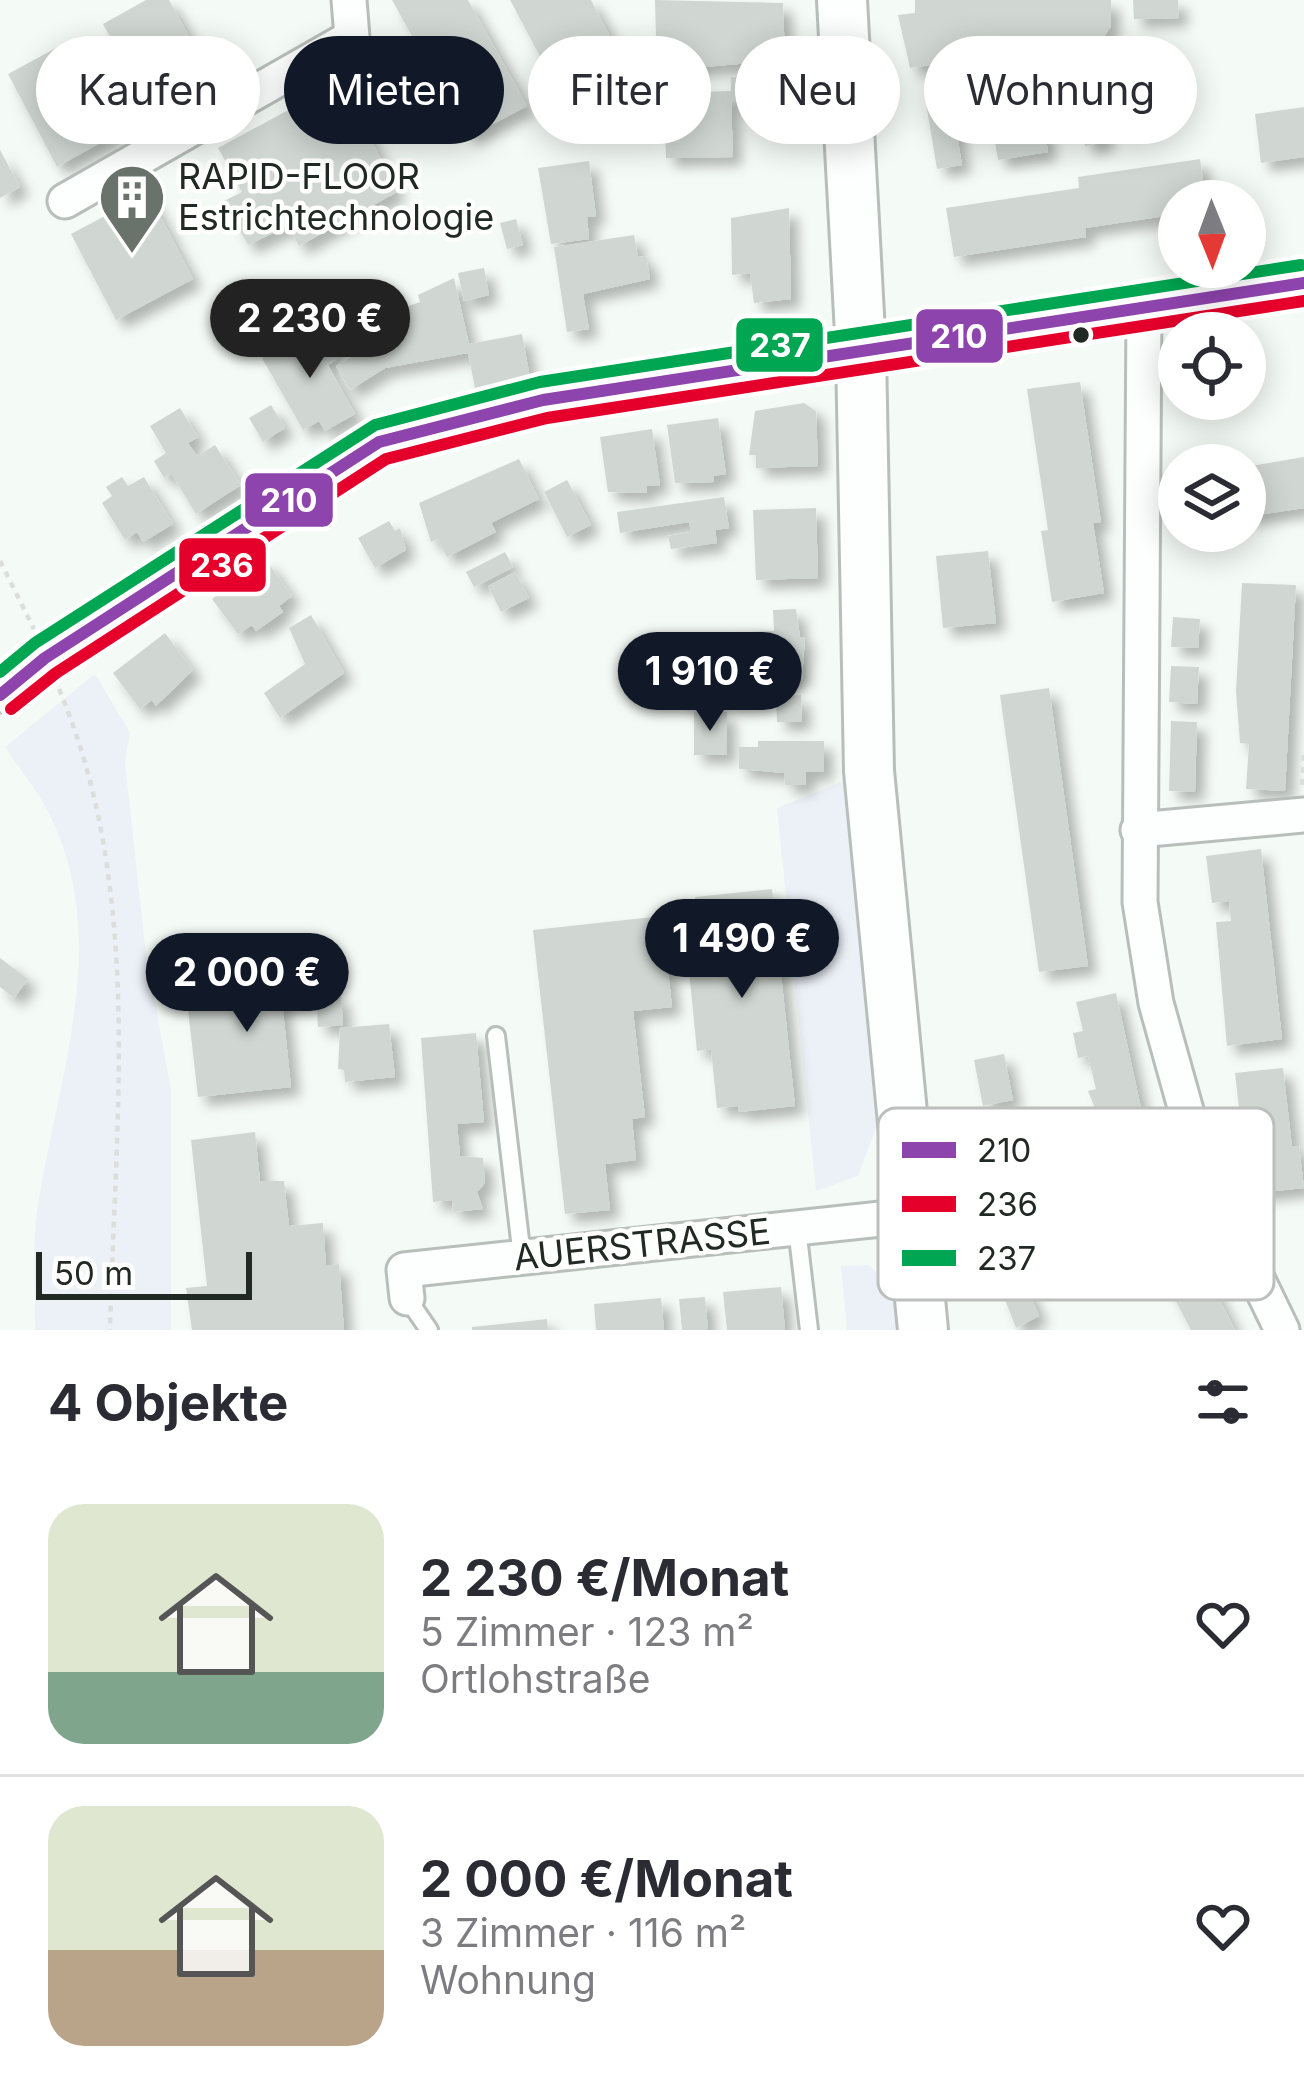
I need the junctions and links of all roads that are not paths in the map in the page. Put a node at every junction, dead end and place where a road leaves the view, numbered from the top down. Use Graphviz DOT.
graph roads {
  1 [pos="349,0"];
  2 [pos="842,0"];
  3 [pos="65,201"];
  4 [pos="1304,284"];
  5 [pos="1144,310"];
  6 [pos="861,352"];
  7 [pos="0,694"];
  8 [pos="1304,814"];
  9 [pos="1138,830"];
  10 [pos="496,1036"];
  11 [pos="900,1108"];
  12 [pos="1188,1108"];
  13 [pos="878,1219"];
  14 [pos="797,1228"];
  15 [pos="522,1257"];
  16 [pos="406,1298"];
  17 [pos="920,1300"];
  18 [pos="1268,1300"];
  19 [pos="429,1330"];
  20 [pos="809,1330"];
  21 [pos="923,1330"];
  22 [pos="1282,1330"];
  1 -- 3 [label="street"];
  2 -- 6 [label="street"];
  4 -- 5 [label="street"];
  5 -- 6 [label="street"];
  5 -- 9 [label="street"];
  6 -- 7 [label="street"];
  6 -- 11 [label="street"];
  8 -- 9 [label="street"];
  9 -- 12 [label="street"];
  10 -- 15 [label="lane"];
  13 -- 14 [label="street, AUERSTRASSE"];
  14 -- 15 [label="street, AUERSTRASSE"];
  14 -- 20 [label="lane"];
  15 -- 16 [label="street, AUERSTRASSE"];
  16 -- 19 [label="lane"];
  17 -- 21 [label="street"];
  18 -- 22 [label="street"];
}
